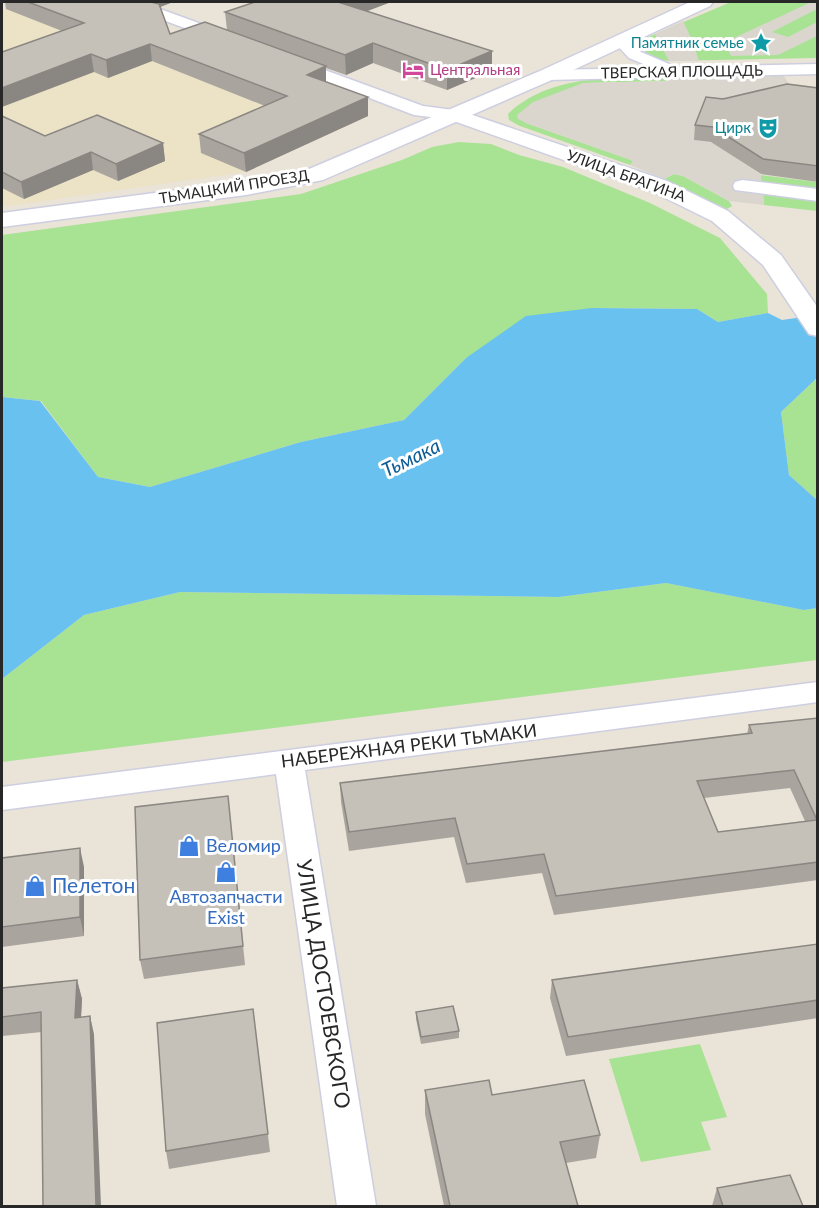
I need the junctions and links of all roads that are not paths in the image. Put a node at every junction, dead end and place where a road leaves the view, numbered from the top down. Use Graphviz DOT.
graph roads {
  1 [pos="128,2"];
  2 [pos="704,2"];
  3 [pos="621,41"];
  4 [pos="240,44"];
  5 [pos="272,55"];
  6 [pos="818,69"];
  7 [pos="694,72"];
  8 [pos="547,75"];
  9 [pos="510,92"];
  10 [pos="455,115"];
  11 [pos="514,136"];
  12 [pos="742,186"];
  13 [pos="818,195"];
  14 [pos="2,220"];
  15 [pos="818,328"];
  16 [pos="818,692"];
  17 [pos="289,762"];
  18 [pos="2,799"];
  19 [pos="357,1206"];
  1 -- 4 [label="street"];
  2 -- 3 [label="main road, ТЬМАЦКИЙ ПРОЕЗД"];
  3 -- 7 [label="street"];
  3 -- 8 [label="main road, ТЬМАЦКИЙ ПРОЕЗД"];
  5 -- 10 [label="street"];
  6 -- 7 [label="street, ТВЕРСКАЯ ПЛОЩАДЬ"];
  7 -- 8 [label="street, ТВЕРСКАЯ ПЛОЩАДЬ"];
  8 -- 9 [label="main road, ТЬМАЦКИЙ ПРОЕЗД"];
  9 -- 10 [label="main road, ТЬМАЦКИЙ ПРОЕЗД"];
  9 -- 11 [label="main road"];
  10 -- 11 [label="main road, УЛИЦА БРАГИНА"];
  10 -- 14 [label="main road, ТЬМАЦКИЙ ПРОЕЗД"];
  11 -- 15 [label="main road, УЛИЦА БРАГИНА"];
  12 -- 13 [label="street"];
  16 -- 17 [label="street, НАБЕРЕЖНАЯ РЕКИ ТЬМАКИ"];
  17 -- 18 [label="street, НАБЕРЕЖНАЯ РЕКИ ТЬМАКИ"];
  17 -- 19 [label="street, УЛИЦА ДОСТОЕВСКОГО"];
}
